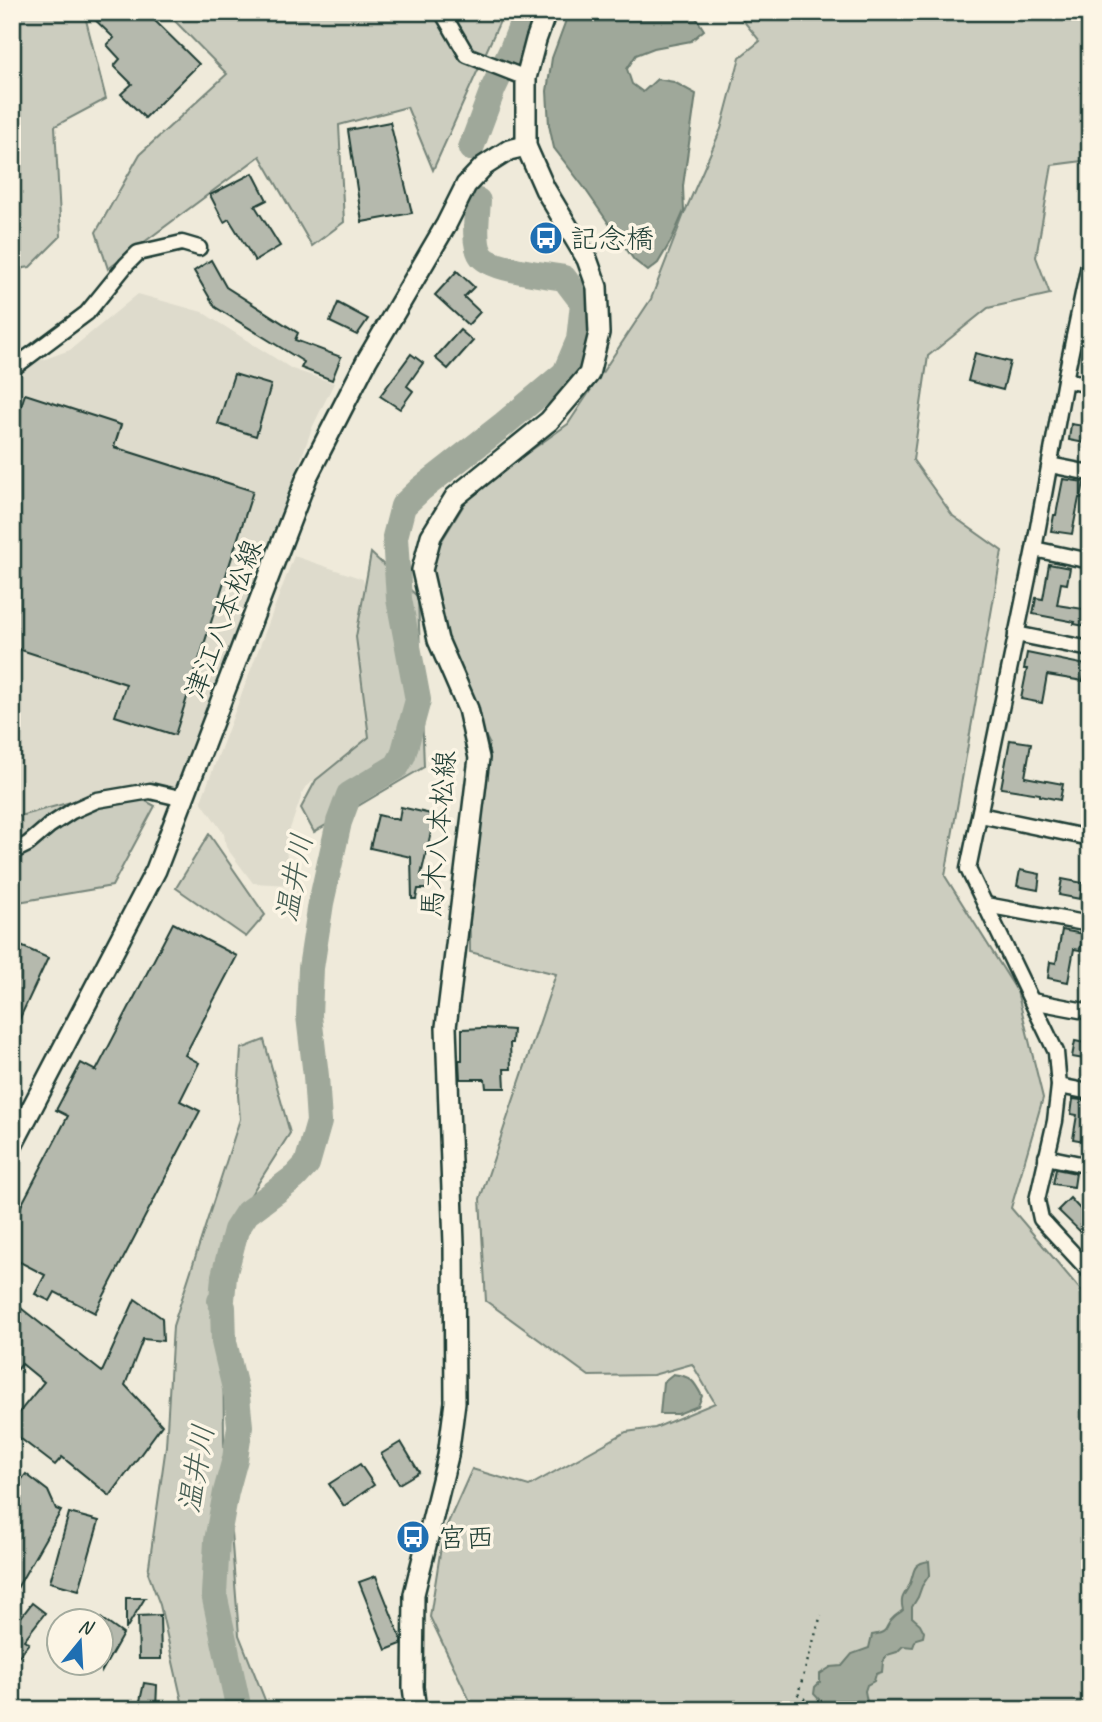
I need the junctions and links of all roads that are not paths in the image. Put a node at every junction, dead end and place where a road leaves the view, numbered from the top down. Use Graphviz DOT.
graph roads {
  1 [pos="442,12"];
  2 [pos="546,12"];
  3 [pos="526,78"];
  4 [pos="526,146"];
  5 [pos="199,248"];
  6 [pos="1089,270"];
  7 [pos="12,369"];
  8 [pos="1065,380"];
  9 [pos="1090,385"];
  10 [pos="1050,465"];
  11 [pos="1090,473"];
  12 [pos="1034,549"];
  13 [pos="1090,561"];
  14 [pos="1016,634"];
  15 [pos="1090,649"];
  16 [pos="184,799"];
  17 [pos="979,815"];
  18 [pos="1090,838"];
  19 [pos="12,852"];
  20 [pos="986,905"];
  21 [pos="1090,924"];
  22 [pos="1032,1001"];
  23 [pos="1090,1012"];
  24 [pos="1059,1086"];
  25 [pos="1090,1092"];
  26 [pos="12,1146"];
  27 [pos="1046,1157"];
  28 [pos="1090,1166"];
  29 [pos="1090,1272"];
  30 [pos="416,1710"];
  1 -- 3 [label="street"];
  2 -- 3 [label="main road, 馬木八本松線"];
  3 -- 4 [label="main road, 馬木八本松線"];
  4 -- 16 [label="main road, 津江八本松線"];
  4 -- 30 [label="main road, 馬木八本松線"];
  5 -- 7 [label="street"];
  6 -- 8 [label="street"];
  8 -- 9 [label="street"];
  8 -- 10 [label="street"];
  10 -- 11 [label="street"];
  10 -- 12 [label="street"];
  12 -- 13 [label="street"];
  12 -- 14 [label="street"];
  14 -- 15 [label="street"];
  14 -- 17 [label="street"];
  16 -- 19 [label="street"];
  16 -- 26 [label="main road, 津江八本松線"];
  17 -- 18 [label="street"];
  17 -- 20 [label="street"];
  20 -- 21 [label="street"];
  20 -- 22 [label="street"];
  22 -- 23 [label="street"];
  22 -- 24 [label="street"];
  24 -- 25 [label="street"];
  24 -- 27 [label="street"];
  27 -- 28 [label="street"];
  27 -- 29 [label="street"];
}
